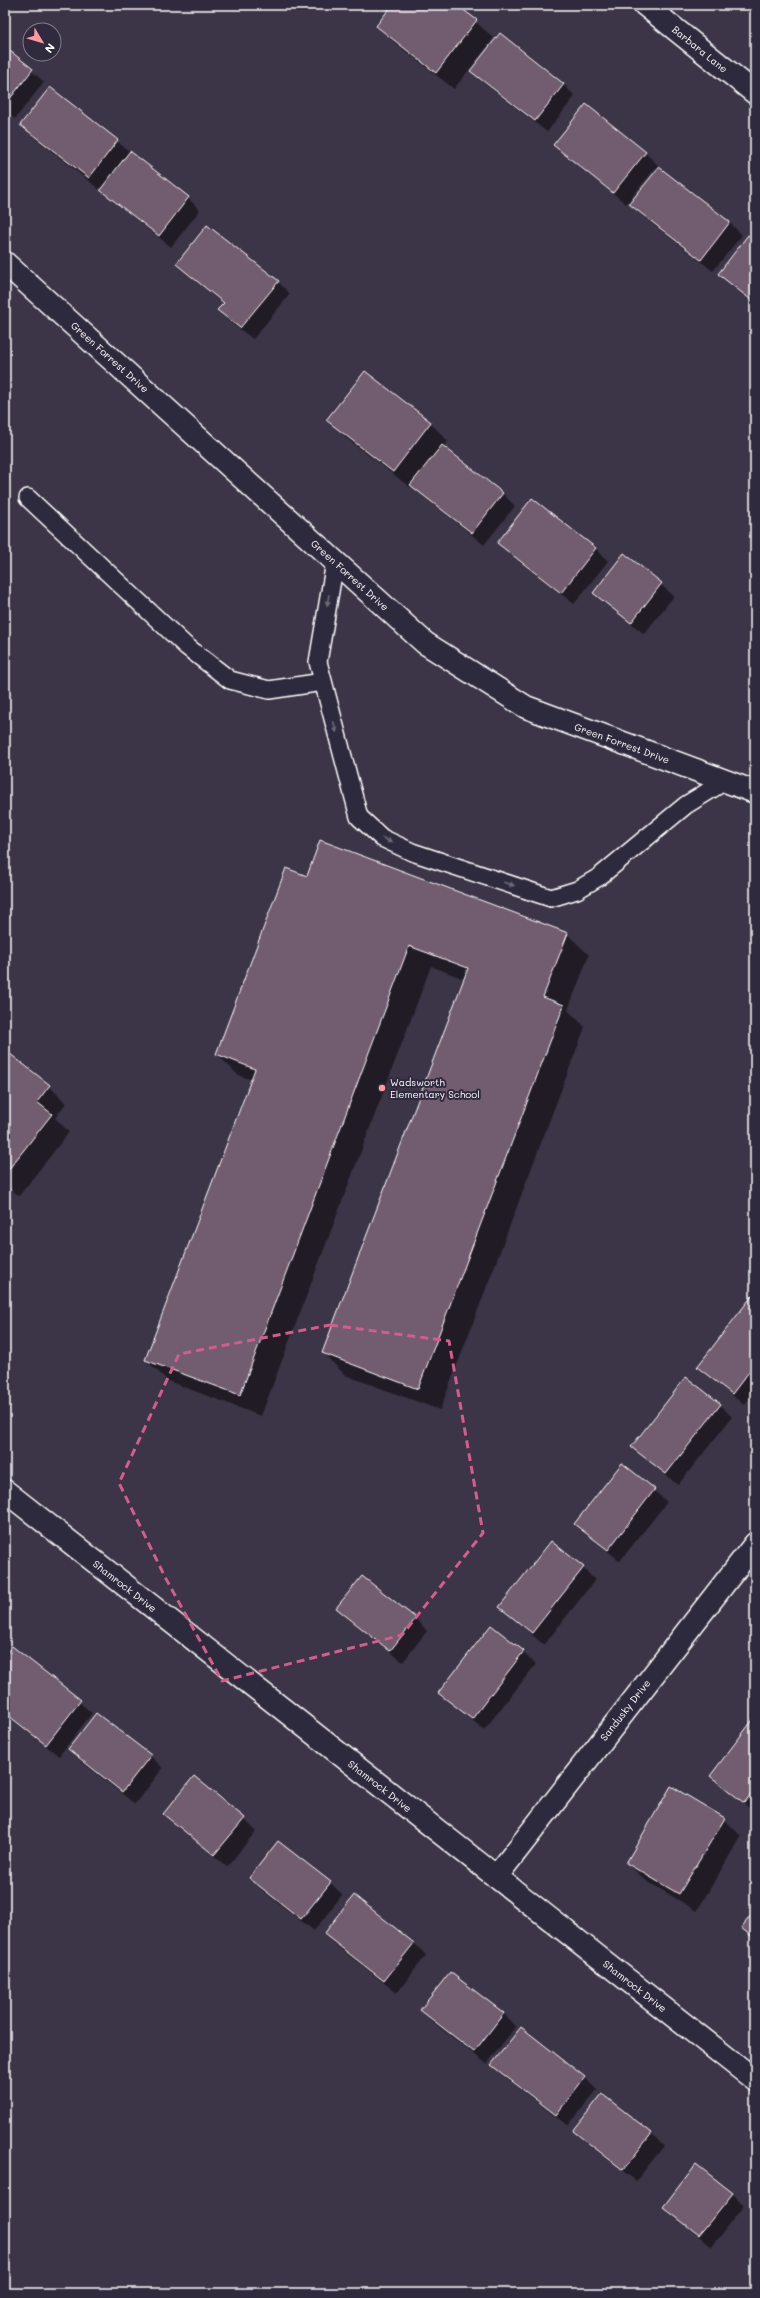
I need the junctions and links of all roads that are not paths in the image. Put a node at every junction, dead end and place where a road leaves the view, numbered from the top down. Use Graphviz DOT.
graph roads {
  1 [pos="645,5"];
  2 [pos="755,93"];
  3 [pos="5,263"];
  4 [pos="28,498"];
  5 [pos="335,562"];
  6 [pos="323,682"];
  7 [pos="726,781"];
  8 [pos="755,792"];
  9 [pos="5,1491"];
  10 [pos="755,1544"];
  11 [pos="496,1877"];
  12 [pos="755,2080"];
  1 -- 2 [label="street, Barbara Lane"];
  3 -- 5 [label="street, Green Forrest Drive"];
  4 -- 6 [label="lane"];
  5 -- 6 [label="lane, one-way"];
  5 -- 7 [label="street, Green Forrest Drive"];
  6 -- 7 [label="lane, one-way"];
  7 -- 8 [label="street, Green Forrest Drive"];
  9 -- 11 [label="street, Shamrock Drive"];
  10 -- 11 [label="street, Sandusky Drive"];
  11 -- 12 [label="street, Shamrock Drive"];
}
